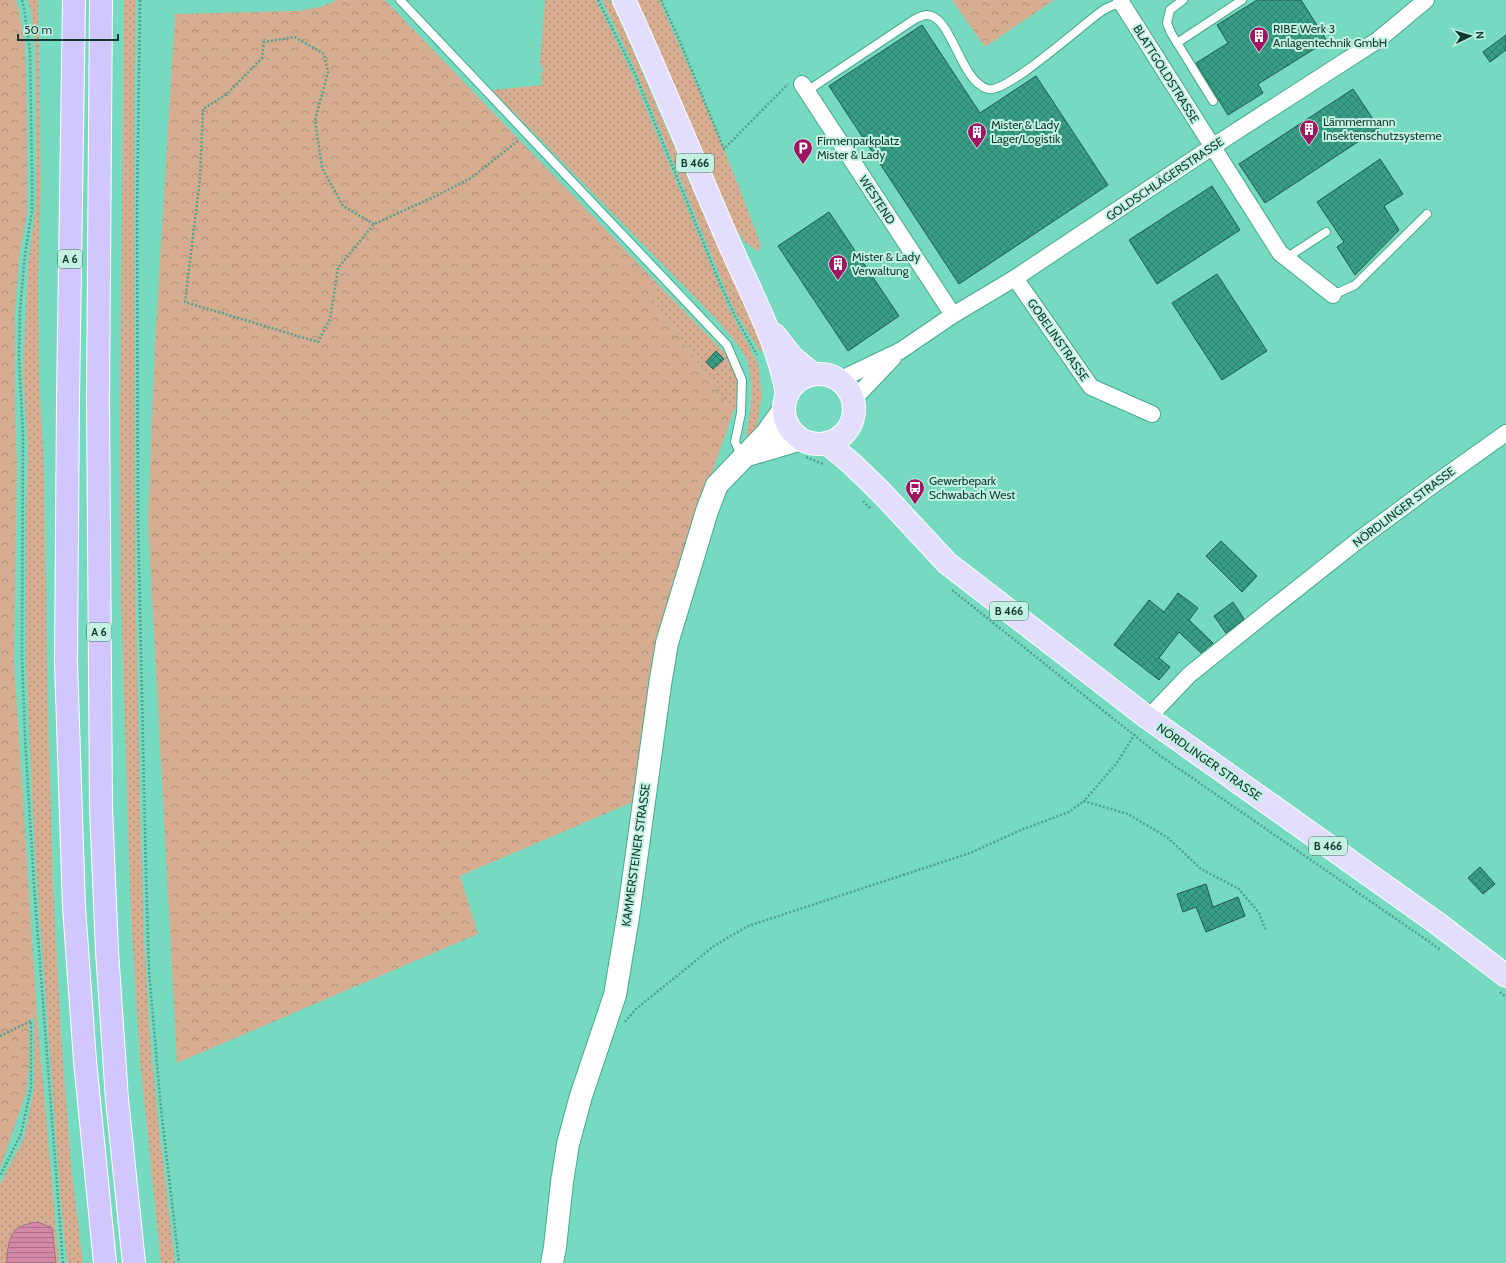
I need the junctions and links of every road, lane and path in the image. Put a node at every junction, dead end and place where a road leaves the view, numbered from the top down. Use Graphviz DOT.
graph roads {
  1 [pos="22,0"];
  2 [pos="66,0"];
  3 [pos="74,0"];
  4 [pos="101,0"];
  5 [pos="140,0"];
  6 [pos="400,0"];
  7 [pos="598,0"];
  8 [pos="624,0"];
  9 [pos="661,0"];
  10 [pos="1183,0"];
  11 [pos="1242,0"];
  12 [pos="1426,0"];
  13 [pos="1121,1"];
  14 [pos="74,34"];
  15 [pos="1177,43"];
  16 [pos="804,88"];
  17 [pos="1213,101"];
  18 [pos="527,133"];
  19 [pos="1212,147"];
  20 [pos="1427,214"];
  21 [pos="374,224"];
  22 [pos="1326,232"];
  23 [pos="1286,258"];
  24 [pos="1015,278"];
  25 [pos="1333,295"];
  26 [pos="953,315"];
  27 [pos="767,326"];
  28 [pos="900,351"];
  29 [pos="761,362"];
  30 [pos="813,374"];
  31 [pos="839,380"];
  32 [pos="853,400"];
  33 [pos="786,401"];
  34 [pos="1152,414"];
  35 [pos="849,427"];
  36 [pos="1506,433"];
  37 [pos="826,443"];
  38 [pos="801,448"];
  39 [pos="743,456"];
  40 [pos="828,466"];
  41 [pos="872,501"];
  42 [pos="950,589"];
  43 [pos="1148,718"];
  44 [pos="1135,735"];
  45 [pos="1084,801"];
  46 [pos="1266,931"];
  47 [pos="1443,951"];
  48 [pos="1500,982"];
  49 [pos="1506,997"];
  50 [pos="622,1026"];
  51 [pos="0,1036"];
  52 [pos="0,1176"];
  53 [pos="63,1263"];
  54 [pos="105,1263"];
  55 [pos="134,1263"];
  56 [pos="179,1263"];
  57 [pos="552,1263"];
  1 -- 53 [label="path"];
  2 -- 14 [label="highway"];
  3 -- 14 [label="highway, A 6"];
  4 -- 55 [label="highway, A 6"];
  5 -- 56 [label="path"];
  6 -- 18 [label="lane"];
  7 -- 29 [label="path"];
  8 -- 27 [label="main road, B 466"];
  9 -- 16 [label="path"];
  10 -- 15 [label="lane"];
  11 -- 15 [label="lane"];
  12 -- 19 [label="street, GOLDSCHLÄGERSTRASSE"];
  13 -- 16 [label="lane"];
  13 -- 19 [label="street, BLATTGOLDSTRASSE"];
  14 -- 54 [label="highway, A 6"];
  15 -- 17 [label="lane"];
  16 -- 26 [label="street, WESTEND"];
  18 -- 21 [label="path"];
  18 -- 39 [label="lane"];
  19 -- 23 [label="street, BLATTGOLDSTRASSE"];
  19 -- 24 [label="street, GOLDSCHLÄGERSTRASSE"];
  20 -- 25 [label="lane"];
  21 -- 21 [label="path"];
  22 -- 23 [label="lane"];
  23 -- 25 [label="street, BLATTGOLDSTRASSE"];
  24 -- 26 [label="street, GOLDSCHLÄGERSTRASSE"];
  24 -- 34 [label="street, GOBELINSTRASSE"];
  26 -- 28 [label="street, GOLDSCHLÄGERSTRASSE"];
  27 -- 30 [label="main road, B 466"];
  27 -- 33 [label="main road, B 466"];
  28 -- 31 [label="street, GOLDSCHLÄGERSTRASSE"];
  28 -- 32 [label="street, GOLDSCHLÄGERSTRASSE"];
  30 -- 31 [label="main road"];
  30 -- 33 [label="main road"];
  31 -- 32 [label="main road"];
  32 -- 35 [label="main road"];
  33 -- 38 [label="main road"];
  33 -- 39 [label="street, KAMMERSTEINER STRASSE"];
  35 -- 37 [label="main road"];
  35 -- 41 [label="main road, B 466"];
  36 -- 43 [label="street, NÖRDLINGER STRASSE"];
  37 -- 38 [label="main road"];
  37 -- 41 [label="main road, B 466"];
  38 -- 39 [label="street"];
  38 -- 40 [label="path"];
  39 -- 57 [label="street, KAMMERSTEINER STRASSE"];
  41 -- 43 [label="main road, B 466"];
  42 -- 44 [label="path"];
  43 -- 44 [label="path"];
  43 -- 48 [label="main road, NÖRDLINGER STRASSE / B 466"];
  44 -- 45 [label="path"];
  44 -- 47 [label="path"];
  45 -- 46 [label="path"];
  45 -- 50 [label="path"];
  48 -- 49 [label="path"];
  51 -- 52 [label="path"];
}
